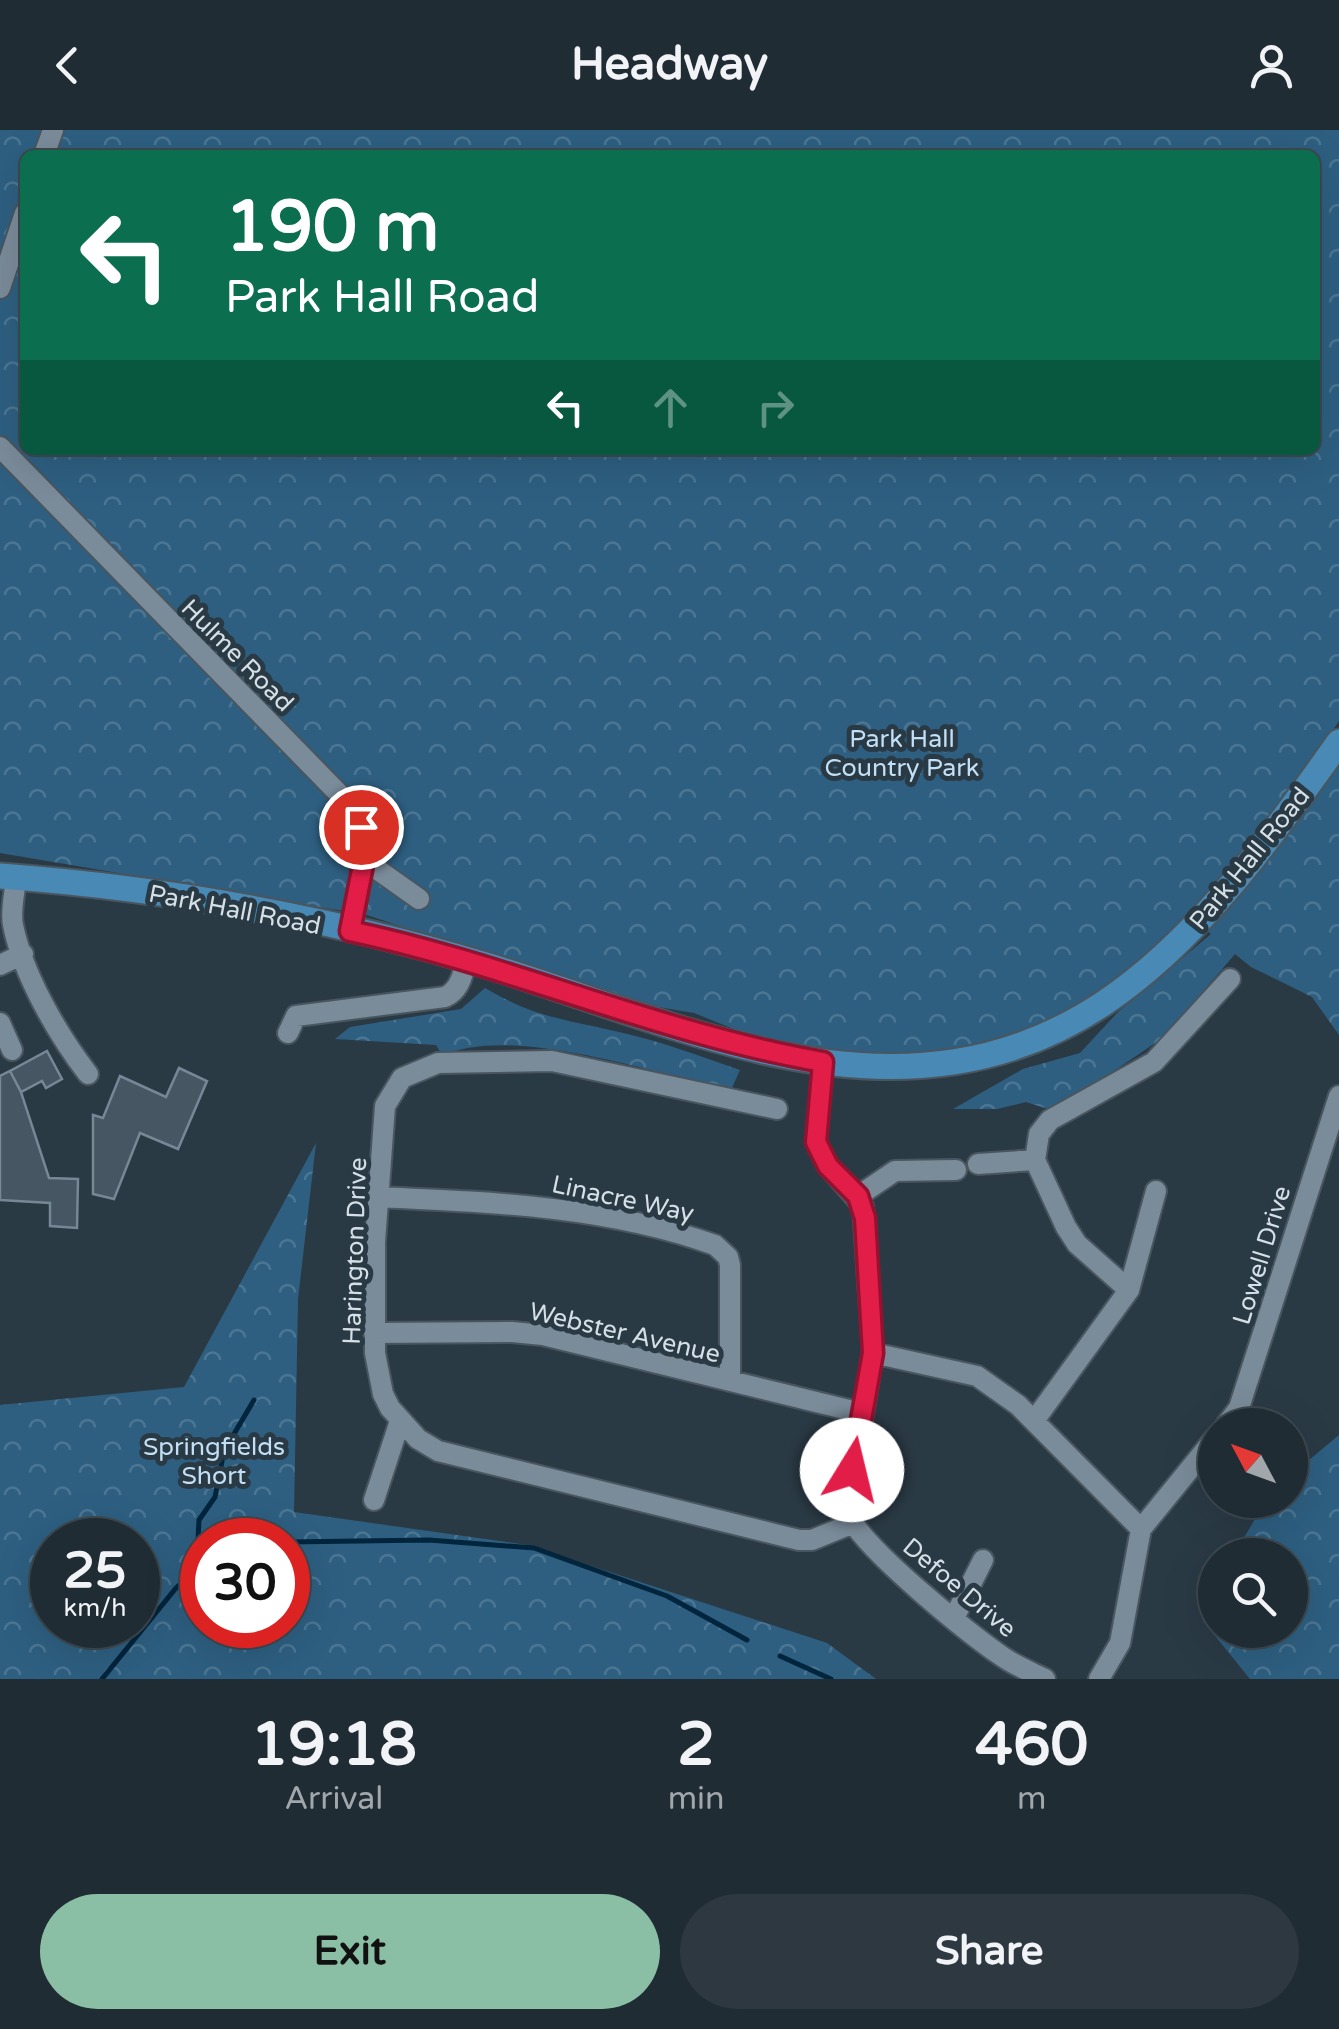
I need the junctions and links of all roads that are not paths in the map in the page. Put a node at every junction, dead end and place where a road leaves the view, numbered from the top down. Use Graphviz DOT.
graph roads {
  1 [pos="20,228"];
  2 [pos="0,288"];
  3 [pos="0,447"];
  4 [pos="1339,742"];
  5 [pos="364,860"];
  6 [pos="8,877"];
  7 [pos="419,900"];
  8 [pos="350,931"];
  9 [pos="23,954"];
  10 [pos="465,959"];
  11 [pos="0,965"];
  12 [pos="1230,979"];
  13 [pos="0,1023"];
  14 [pos="288,1033"];
  15 [pos="12,1050"];
  16 [pos="823,1062"];
  17 [pos="88,1074"];
  18 [pos="1339,1096"];
  19 [pos="748,1102"];
  20 [pos="777,1109"];
  21 [pos="746,1125"];
  22 [pos="1034,1160"];
  23 [pos="978,1164"];
  24 [pos="956,1170"];
  25 [pos="1156,1191"];
  26 [pos="858,1196"];
  27 [pos="378,1198"];
  28 [pos="1129,1290"];
  29 [pos="374,1333"];
  30 [pos="873,1353"];
  31 [pos="730,1381"];
  32 [pos="1239,1408"];
  33 [pos="861,1413"];
  34 [pos="1034,1421"];
  35 [pos="400,1422"];
  36 [pos="1198,1459"];
  37 [pos="374,1500"];
  38 [pos="851,1524"];
  39 [pos="1141,1528"];
  40 [pos="983,1560"];
  41 [pos="954,1618"];
  42 [pos="1045,1679"];
  43 [pos="1099,1679"];
  1 -- 2 [label="street"];
  3 -- 5 [label="street, Hulme Road"];
  4 -- 16 [label="main road, Park Hall Road"];
  5 -- 7 [label="street"];
  5 -- 8 [label="street, Hulme Road"];
  6 -- 8 [label="main road, Park Hall Road"];
  6 -- 9 [label="street"];
  8 -- 10 [label="main road, Park Hall Road"];
  9 -- 11 [label="street"];
  9 -- 17 [label="street"];
  10 -- 14 [label="street"];
  10 -- 16 [label="main road, Park Hall Road"];
  12 -- 22 [label="street"];
  13 -- 15 [label="street"];
  16 -- 26 [label="street"];
  18 -- 32 [label="street, Lowell Drive"];
  19 -- 20 [label="street, Harington Drive"];
  19 -- 21 [label="street"];
  19 -- 27 [label="street, Harington Drive"];
  22 -- 23 [label="street"];
  22 -- 28 [label="street"];
  24 -- 26 [label="street"];
  25 -- 28 [label="street"];
  26 -- 30 [label="street"];
  27 -- 29 [label="street, Harington Drive"];
  27 -- 31 [label="street, Linacre Way"];
  28 -- 34 [label="street"];
  29 -- 31 [label="street, Webster Avenue"];
  29 -- 35 [label="street, Harington Drive"];
  30 -- 33 [label="street"];
  30 -- 34 [label="street"];
  31 -- 33 [label="street, Webster Avenue"];
  33 -- 38 [label="street"];
  34 -- 39 [label="street"];
  35 -- 37 [label="street"];
  35 -- 38 [label="street"];
  36 -- 39 [label="street"];
  38 -- 41 [label="street, Defoe Drive"];
  39 -- 43 [label="street"];
  40 -- 41 [label="street"];
  41 -- 42 [label="street, Defoe Drive"];
}
